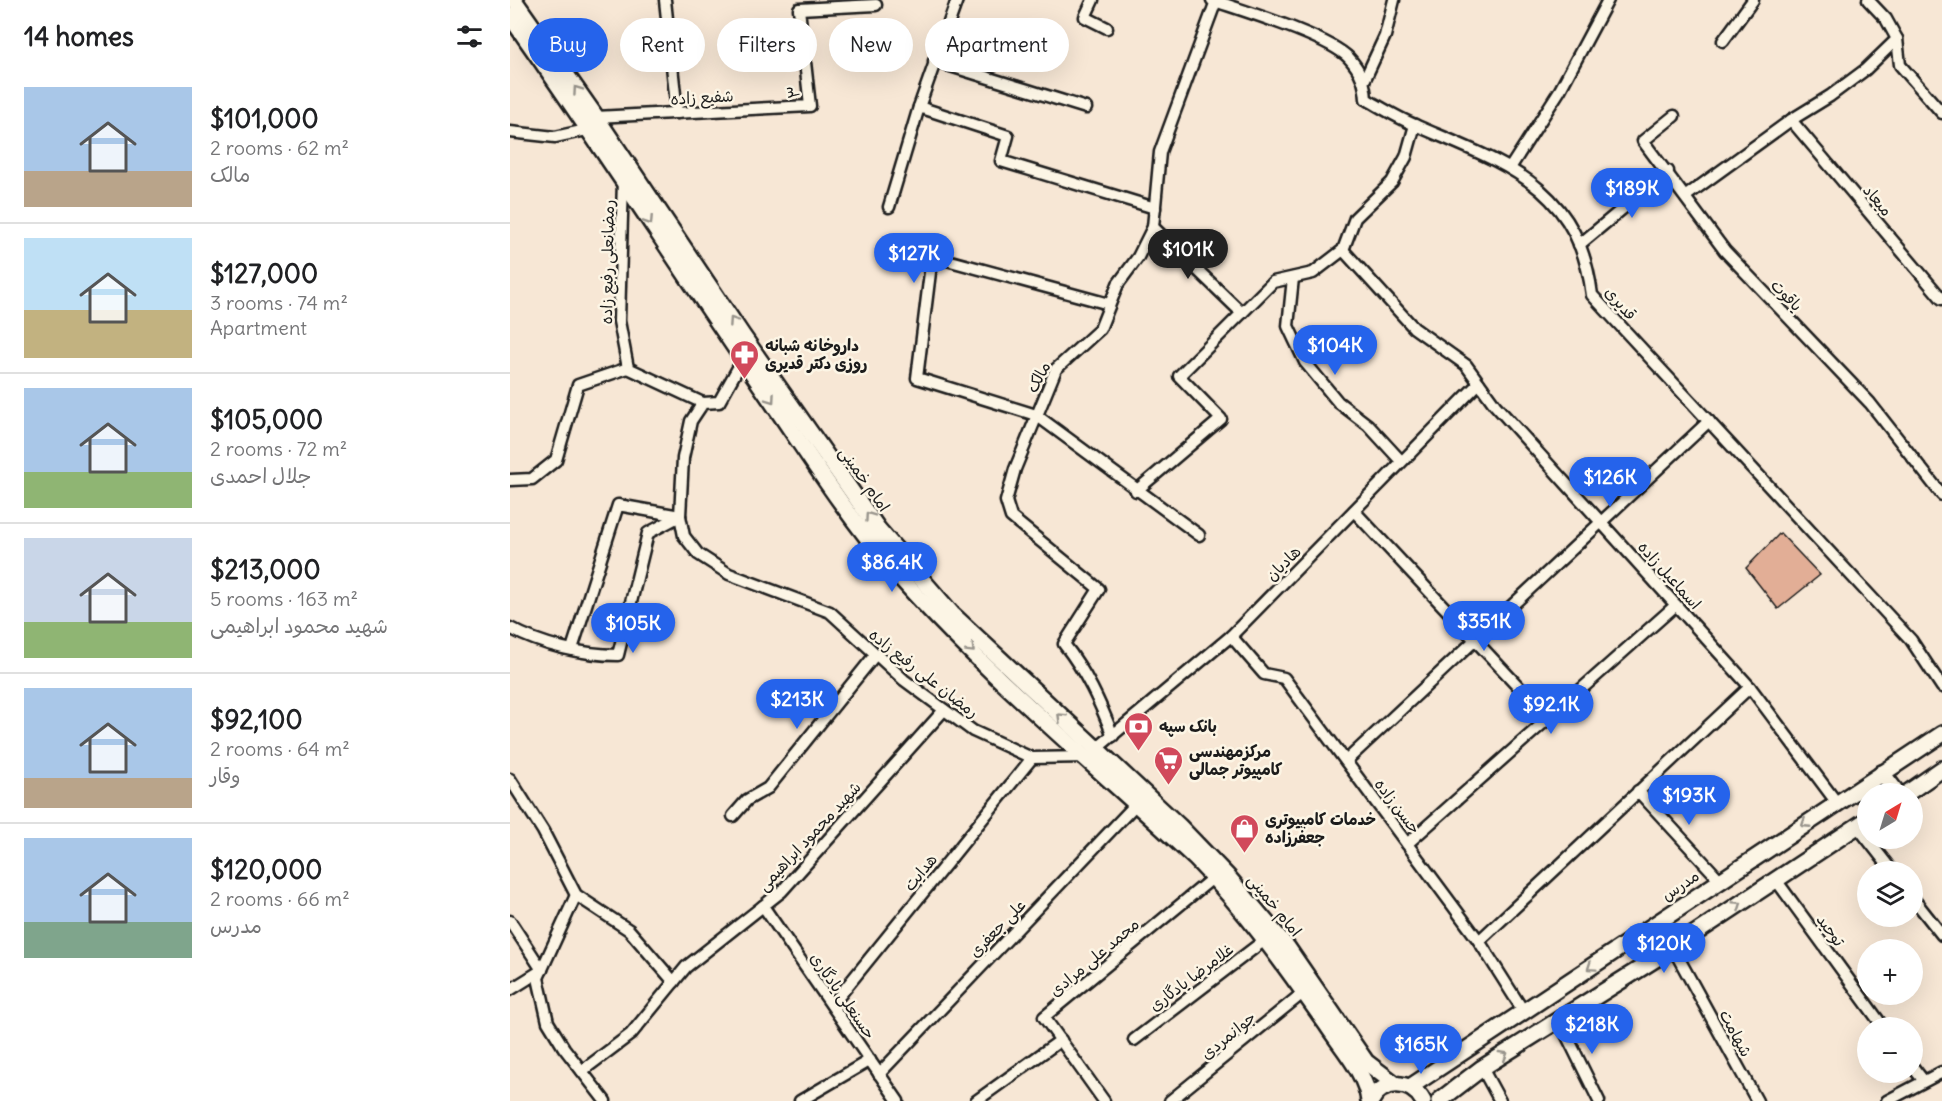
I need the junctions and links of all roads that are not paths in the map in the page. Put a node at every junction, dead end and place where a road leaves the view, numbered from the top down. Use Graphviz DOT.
graph roads {
  1 [pos="514,0"];
  2 [pos="665,0"];
  3 [pos="957,0"];
  4 [pos="1093,0"];
  5 [pos="1394,0"];
  6 [pos="1608,0"];
  7 [pos="1753,0"];
  8 [pos="1868,0"];
  9 [pos="1214,1"];
  10 [pos="876,4"];
  11 [pos="510,16"];
  12 [pos="950,18"];
  13 [pos="1107,28"];
  14 [pos="1896,39"];
  15 [pos="1723,41"];
  16 [pos="931,72"];
  17 [pos="970,72"];
  18 [pos="1365,79"];
  19 [pos="810,106"];
  20 [pos="920,107"];
  21 [pos="1086,108"];
  22 [pos="677,113"];
  23 [pos="1942,113"];
  24 [pos="1674,116"];
  25 [pos="1791,120"];
  26 [pos="593,123"];
  27 [pos="1415,125"];
  28 [pos="510,132"];
  29 [pos="1510,168"];
  30 [pos="1668,171"];
  31 [pos="629,177"];
  32 [pos="1686,196"];
  33 [pos="889,207"];
  34 [pos="1155,208"];
  35 [pos="1153,227"];
  36 [pos="1579,245"];
  37 [pos="1343,250"];
  38 [pos="1293,278"];
  39 [pos="1942,299"];
  40 [pos="1109,304"];
  41 [pos="1242,313"];
  42 [pos="743,359"];
  43 [pos="628,368"];
  44 [pos="1479,383"];
  45 [pos="703,403"];
  46 [pos="1036,415"];
  47 [pos="1709,421"];
  48 [pos="1401,461"];
  49 [pos="510,480"];
  50 [pos="1136,490"];
  51 [pos="1942,495"];
  52 [pos="1354,511"];
  53 [pos="680,516"];
  54 [pos="1602,521"];
  55 [pos="1199,535"];
  56 [pos="1676,605"];
  57 [pos="510,628"];
  58 [pos="1231,636"];
  59 [pos="1475,640"];
  60 [pos="572,649"];
  61 [pos="875,655"];
  62 [pos="1749,687"];
  63 [pos="1942,687"];
  64 [pos="944,710"];
  65 [pos="1548,718"];
  66 [pos="1942,734"];
  67 [pos="1113,736"];
  68 [pos="1091,753"];
  69 [pos="1032,758"];
  70 [pos="1346,761"];
  71 [pos="1942,769"];
  72 [pos="1882,773"];
  73 [pos="510,779"];
  74 [pos="1890,783"];
  75 [pos="1922,783"];
  76 [pos="1638,791"];
  77 [pos="1137,803"];
  78 [pos="1837,803"];
  79 [pos="733,816"];
  80 [pos="1857,825"];
  81 [pos="1407,844"];
  82 [pos="1214,877"];
  83 [pos="1720,880"];
  84 [pos="1776,880"];
  85 [pos="576,895"];
  86 [pos="763,906"];
  87 [pos="1923,911"];
  88 [pos="510,921"];
  89 [pos="1942,935"];
  90 [pos="1266,939"];
  91 [pos="1479,941"];
  92 [pos="1673,948"];
  93 [pos="542,970"];
  94 [pos="674,982"];
  95 [pos="510,990"];
  96 [pos="1304,992"];
  97 [pos="832,1005"];
  98 [pos="1524,1012"];
  99 [pos="1876,1017"];
  100 [pos="1560,1022"];
  101 [pos="1060,1040"];
  102 [pos="1134,1040"];
  103 [pos="870,1060"];
  104 [pos="1482,1068"];
  105 [pos="582,1071"];
  106 [pos="1942,1072"];
  107 [pos="879,1074"];
  108 [pos="1923,1080"];
  109 [pos="1918,1083"];
  110 [pos="1402,1086"];
  111 [pos="605,1101"];
  112 [pos="800,1101"];
  113 [pos="898,1101"];
  114 [pos="976,1101"];
  115 [pos="1104,1101"];
  116 [pos="1170,1101"];
  117 [pos="1370,1101"];
  118 [pos="1423,1101"];
  119 [pos="1439,1101"];
  120 [pos="1500,1101"];
  121 [pos="1599,1101"];
  122 [pos="1757,1101"];
  123 [pos="1887,1101"];
  26 -- 1 [label="main road, امام خمینی, one-way"];
  2 -- 22 [label="street"];
  3 -- 12 [label="street"];
  4 -- 13 [label="street"];
  5 -- 18 [label="street"];
  6 -- 29 [label="street"];
  7 -- 15 [label="street"];
  8 -- 14 [label="street"];
  9 -- 18 [label="street, قدیری"];
  9 -- 34 [label="street, مالک"];
  10 -- 19 [label="street, ۳"];
  11 -- 26 [label="main road, امام خمینی"];
  14 -- 23 [label="street"];
  14 -- 25 [label="street"];
  16 -- 20 [label="street"];
  17 -- 21 [label="street"];
  18 -- 27 [label="street, قدیری"];
  19 -- 22 [label="street, شفیع زاده"];
  20 -- 33 [label="street"];
  20 -- 34 [label="street"];
  22 -- 26 [label="street, شفیع زاده"];
  24 -- 30 [label="street, یاقوت"];
  25 -- 32 [label="street"];
  25 -- 39 [label="street, میعاد"];
  26 -- 28 [label="street, شفیع زاده"];
  26 -- 31 [label="main road, امام خمینی"];
  27 -- 29 [label="street, قدیری"];
  27 -- 37 [label="street"];
  29 -- 36 [label="street, قدیری"];
  30 -- 32 [label="street, یاقوت"];
  30 -- 36 [label="street"];
  31 -- 42 [label="main road, امام خمینی, one-way"];
  31 -- 43 [label="street, رمضانعلی رفیع زاده"];
  68 -- 31 [label="main road, امام خمینی, one-way"];
  32 -- 51 [label="street, یاقوت"];
  34 -- 35 [label="street, مالک"];
  35 -- 40 [label="street, مالک"];
  35 -- 41 [label="street"];
  36 -- 47 [label="street, قدیری"];
  37 -- 38 [label="street"];
  37 -- 44 [label="street, اسماعیل زاده"];
  38 -- 41 [label="street"];
  38 -- 48 [label="street"];
  40 -- 46 [label="street, مالک"];
  40 -- 46 [label="street"];
  41 -- 50 [label="street"];
  42 -- 45 [label="street"];
  42 -- 68 [label="main road, امام خمینی, one-way"];
  43 -- 45 [label="street"];
  43 -- 49 [label="street"];
  44 -- 48 [label="street, هادیان"];
  44 -- 54 [label="street, اسماعیل زاده"];
  45 -- 53 [label="street, رمضان علی رفیع زاده"];
  46 -- 50 [label="street"];
  46 -- 67 [label="street, مالک"];
  47 -- 54 [label="street"];
  47 -- 63 [label="street, قدیری"];
  48 -- 52 [label="street, هادیان"];
  50 -- 55 [label="street"];
  52 -- 58 [label="street, هادیان"];
  52 -- 59 [label="street"];
  53 -- 60 [label="street"];
  53 -- 60 [label="street"];
  53 -- 61 [label="street, رمضان علی رفیع زاده"];
  54 -- 56 [label="street, اسماعیل زاده"];
  54 -- 59 [label="street"];
  56 -- 62 [label="street, اسماعیل زاده"];
  56 -- 65 [label="street"];
  57 -- 60 [label="street"];
  58 -- 67 [label="street, هادیان"];
  58 -- 70 [label="street, حسن زاده"];
  59 -- 65 [label="street"];
  59 -- 70 [label="street"];
  61 -- 64 [label="street, رمضان علی رفیع زاده"];
  61 -- 79 [label="street"];
  62 -- 76 [label="street"];
  62 -- 78 [label="street, اسماعیل زاده"];
  64 -- 69 [label="street, رمضان علی رفیع زاده"];
  64 -- 86 [label="street, شهید محمود ابراهیمی"];
  65 -- 81 [label="street"];
  66 -- 72 [label="main road, مدرس"];
  67 -- 68 [label="street, هادیان"];
  68 -- 69 [label="street, رمضان علی رفیع زاده"];
  68 -- 77 [label="main road, امام خمینی"];
  68 -- 110 [label="main road, امام خمینی"];
  69 -- 97 [label="street, هدایت"];
  70 -- 81 [label="street, حسن زاده"];
  71 -- 75 [label="main road"];
  72 -- 74 [label="main road"];
  72 -- 78 [label="main road, مدرس"];
  73 -- 85 [label="street"];
  76 -- 83 [label="street"];
  76 -- 91 [label="street"];
  77 -- 82 [label="main road, امام خمینی"];
  77 -- 107 [label="street, علی جعفری"];
  78 -- 83 [label="main road, مدرس, one-way"];
  80 -- 84 [label="main road"];
  81 -- 91 [label="street, حسن زاده"];
  82 -- 90 [label="main road, امام خمینی"];
  82 -- 101 [label="street, محمد علی مرادی"];
  83 -- 98 [label="main road, مدرس, one-way"];
  92 -- 84 [label="main road, one-way"];
  84 -- 99 [label="street, توحید"];
  85 -- 93 [label="street"];
  85 -- 94 [label="street"];
  86 -- 94 [label="street, شهید محمود ابراهیمی"];
  86 -- 97 [label="street, حسنعلی یادگاری"];
  87 -- 89 [label="street"];
  88 -- 93 [label="street"];
  90 -- 96 [label="main road, امام خمینی"];
  90 -- 102 [label="street, غلامرضا یادگاری"];
  91 -- 98 [label="street, حسن زاده"];
  92 -- 100 [label="main road"];
  92 -- 122 [label="street, شهامت"];
  93 -- 95 [label="street"];
  93 -- 105 [label="street"];
  94 -- 105 [label="street, شهید محمود ابراهیمی"];
  96 -- 116 [label="street, جوانمردی"];
  96 -- 117 [label="main road, امام خمینی"];
  97 -- 103 [label="street, حسنعلی یادگاری"];
  98 -- 110 [label="main road, مدرس"];
  104 -- 100 [label="main road, one-way"];
  100 -- 121 [label="street"];
  101 -- 114 [label="street"];
  101 -- 115 [label="street, محمد علی مرادی"];
  103 -- 107 [label="street, حسنعلی یادگاری"];
  103 -- 112 [label="street"];
  104 -- 119 [label="main road"];
  104 -- 120 [label="street"];
  105 -- 111 [label="street"];
  106 -- 108 [label="street"];
  107 -- 113 [label="street, حسنعلی یادگاری"];
  109 -- 123 [label="street"];
  110 -- 117 [label="main road, مدرس"];
  110 -- 118 [label="main road, امام خمینی"];
}
